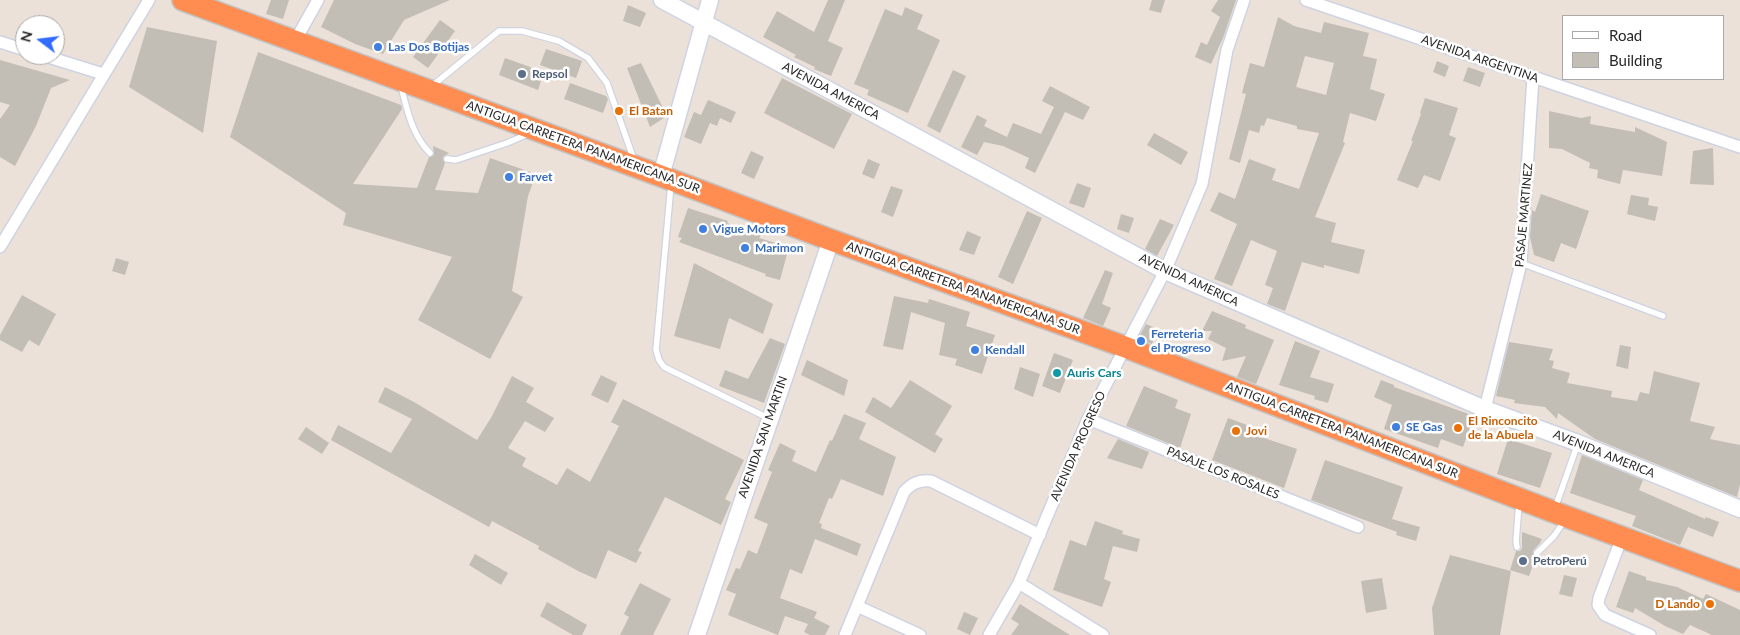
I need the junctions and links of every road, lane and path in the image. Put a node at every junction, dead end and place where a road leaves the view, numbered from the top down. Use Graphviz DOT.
graph roads {
  1 [pos="149,0"];
  2 [pos="183,0"];
  3 [pos="318,0"];
  4 [pos="662,0"];
  5 [pos="710,0"];
  6 [pos="1244,0"];
  7 [pos="1306,0"];
  8 [pos="705,22"];
  9 [pos="296,41"];
  10 [pos="0,42"];
  11 [pos="15,47"];
  12 [pos="65,62"];
  13 [pos="103,74"];
  14 [pos="1533,77"];
  15 [pos="399,79"];
  16 [pos="427,90"];
  17 [pos="536,130"];
  18 [pos="1740,147"];
  19 [pos="430,153"];
  20 [pos="447,159"];
  21 [pos="637,167"];
  22 [pos="667,178"];
  23 [pos="831,240"];
  24 [pos="0,247"];
  25 [pos="1521,263"];
  26 [pos="1165,271"];
  27 [pos="1663,316"];
  28 [pos="1126,347"];
  29 [pos="1485,409"];
  30 [pos="770,419"];
  31 [pos="1088,419"];
  32 [pos="1578,443"];
  33 [pos="1520,499"];
  34 [pos="1740,509"];
  35 [pos="1561,515"];
  36 [pos="1358,527"];
  37 [pos="1040,535"];
  38 [pos="1622,537"];
  39 [pos="1517,546"];
  40 [pos="1537,553"];
  41 [pos="1740,581"];
  42 [pos="1019,584"];
  43 [pos="857,606"];
  44 [pos="697,635"];
  45 [pos="845,635"];
  46 [pos="920,635"];
  47 [pos="989,635"];
  48 [pos="1103,635"];
  49 [pos="1650,635"];
  1 -- 13 [label="street"];
  2 -- 9 [label="highway, ANTIGUA CARRETERA PANAMERICANA SUR"];
  3 -- 9 [label="street"];
  4 -- 8 [label="street, AVENIDA AMERICA"];
  5 -- 8 [label="street"];
  6 -- 26 [label="street, AVENIDA PROGRESO"];
  7 -- 14 [label="street, AVENIDA ARGENTINA"];
  8 -- 22 [label="street"];
  8 -- 26 [label="street, AVENIDA AMERICA"];
  9 -- 15 [label="highway, ANTIGUA CARRETERA PANAMERICANA SUR"];
  10 -- 11 [label="street"];
  12 -- 13 [label="street"];
  13 -- 24 [label="street"];
  14 -- 18 [label="street, AVENIDA ARGENTINA"];
  14 -- 25 [label="street, PASAJE MARTINEZ"];
  15 -- 16 [label="highway, ANTIGUA CARRETERA PANAMERICANA SUR"];
  15 -- 19 [label="lane"];
  16 -- 17 [label="highway, ANTIGUA CARRETERA PANAMERICANA SUR"];
  16 -- 21 [label="lane"];
  17 -- 20 [label="lane"];
  17 -- 21 [label="highway, ANTIGUA CARRETERA PANAMERICANA SUR"];
  21 -- 22 [label="highway, ANTIGUA CARRETERA PANAMERICANA SUR"];
  22 -- 23 [label="highway, ANTIGUA CARRETERA PANAMERICANA SUR"];
  22 -- 30 [label="lane"];
  23 -- 28 [label="highway, ANTIGUA CARRETERA PANAMERICANA SUR"];
  23 -- 30 [label="street, AVENIDA SAN MARTIN"];
  25 -- 27 [label="lane"];
  25 -- 29 [label="street, PASAJE MARTINEZ"];
  26 -- 28 [label="street, AVENIDA PROGRESO"];
  26 -- 29 [label="street, AVENIDA AMERICA"];
  28 -- 31 [label="street, AVENIDA PROGRESO"];
  28 -- 33 [label="highway, ANTIGUA CARRETERA PANAMERICANA SUR"];
  29 -- 32 [label="street, AVENIDA AMERICA"];
  30 -- 44 [label="street, AVENIDA SAN MARTIN"];
  31 -- 36 [label="street, PASAJE LOS ROSALES"];
  31 -- 37 [label="street, AVENIDA PROGRESO"];
  32 -- 34 [label="street, AVENIDA AMERICA"];
  32 -- 35 [label="lane"];
  33 -- 35 [label="highway, ANTIGUA CARRETERA PANAMERICANA SUR"];
  33 -- 39 [label="lane"];
  35 -- 38 [label="highway, ANTIGUA CARRETERA PANAMERICANA SUR"];
  35 -- 40 [label="lane"];
  37 -- 42 [label="street, AVENIDA PROGRESO"];
  37 -- 43 [label="street"];
  38 -- 41 [label="highway, ANTIGUA CARRETERA PANAMERICANA SUR"];
  38 -- 49 [label="street"];
  42 -- 47 [label="street, AVENIDA PROGRESO"];
  42 -- 48 [label="street"];
  43 -- 45 [label="street"];
  43 -- 46 [label="street"];
}
